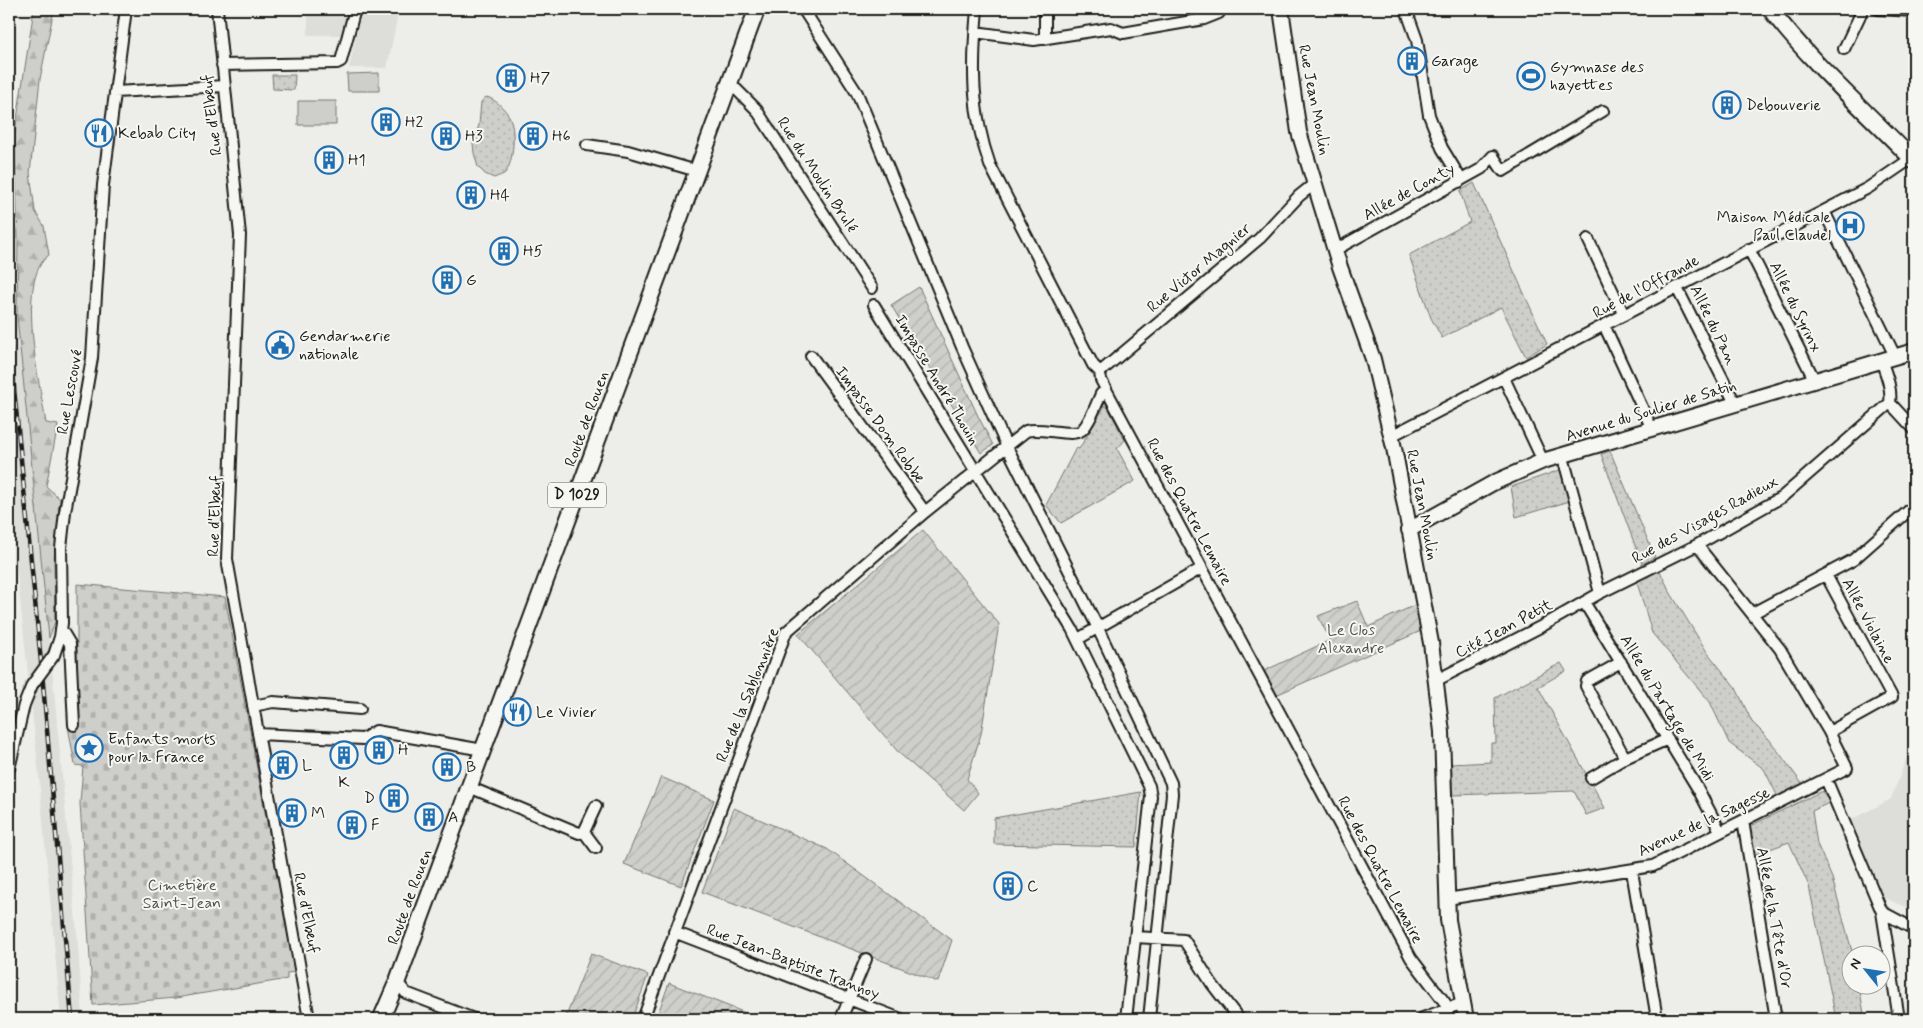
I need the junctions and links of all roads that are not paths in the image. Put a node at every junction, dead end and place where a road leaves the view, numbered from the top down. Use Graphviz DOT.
graph roads {
  1 [pos="126,9"];
  2 [pos="217,9"];
  3 [pos="355,9"];
  4 [pos="757,9"];
  5 [pos="803,9"];
  6 [pos="977,9"];
  7 [pos="1045,9"];
  8 [pos="1281,9"];
  9 [pos="1406,9"];
  10 [pos="1770,9"];
  11 [pos="1780,9"];
  12 [pos="1863,9"];
  13 [pos="1878,9"];
  14 [pos="1914,11"];
  15 [pos="1219,13"];
  16 [pos="975,32"];
  17 [pos="1045,39"];
  18 [pos="1844,49"];
  19 [pos="222,65"];
  20 [pos="730,83"];
  21 [pos="224,86"];
  22 [pos="115,92"];
  23 [pos="1603,111"];
  24 [pos="587,145"];
  25 [pos="1913,156"];
  26 [pos="697,172"];
  27 [pos="1459,182"];
  28 [pos="1314,184"];
  29 [pos="1824,211"];
  30 [pos="1588,239"];
  31 [pos="1749,249"];
  32 [pos="1335,250"];
  33 [pos="872,288"];
  34 [pos="1677,288"];
  35 [pos="874,305"];
  36 [pos="1624,315"];
  37 [pos="1604,326"];
  38 [pos="1914,351"];
  39 [pos="811,356"];
  40 [pos="1895,356"];
  41 [pos="1881,360"];
  42 [pos="1100,372"];
  43 [pos="1504,378"];
  44 [pos="1814,379"];
  45 [pos="1106,389"];
  46 [pos="1735,403"];
  47 [pos="1890,403"];
  48 [pos="1652,429"];
  49 [pos="1914,429"];
  50 [pos="1391,436"];
  51 [pos="1007,447"];
  52 [pos="1563,457"];
  53 [pos="1543,462"];
  54 [pos="975,471"];
  55 [pos="1913,508"];
  56 [pos="925,512"];
  57 [pos="1409,530"];
  58 [pos="1696,545"];
  59 [pos="1202,568"];
  60 [pos="1826,575"];
  61 [pos="1600,593"];
  62 [pos="1584,602"];
  63 [pos="1753,613"];
  64 [pos="1098,628"];
  65 [pos="61,629"];
  66 [pos="1078,639"];
  67 [pos="1621,662"];
  68 [pos="1437,680"];
  69 [pos="253,706"];
  70 [pos="360,709"];
  71 [pos="74,725"];
  72 [pos="1829,732"];
  73 [pos="258,734"];
  74 [pos="1668,739"];
  75 [pos="483,750"];
  76 [pos="1625,758"];
  77 [pos="9,769"];
  78 [pos="1591,778"];
  79 [pos="1826,779"];
  80 [pos="469,788"];
  81 [pos="596,806"];
  82 [pos="1743,821"];
  83 [pos="584,832"];
  84 [pos="1720,832"];
  85 [pos="596,848"];
  86 [pos="1632,871"];
  87 [pos="1447,899"];
  88 [pos="1882,912"];
  89 [pos="1914,929"];
  90 [pos="674,932"];
  91 [pos="1136,937"];
  92 [pos="1158,938"];
  93 [pos="866,959"];
  94 [pos="397,982"];
  95 [pos="849,999"];
  96 [pos="1463,1003"];
  97 [pos="1449,1008"];
  98 [pos="310,1019"];
  99 [pos="381,1019"];
  100 [pos="388,1019"];
  101 [pos="474,1019"];
  102 [pos="643,1019"];
  103 [pos="841,1019"];
  104 [pos="902,1019"];
  105 [pos="1126,1019"];
  106 [pos="1149,1019"];
  107 [pos="1239,1019"];
  108 [pos="1420,1019"];
  109 [pos="1466,1019"];
  110 [pos="1657,1019"];
  111 [pos="1776,1019"];
  112 [pos="1899,1019"];
  1 -- 22 [label="street, Rue Lescouvé"];
  2 -- 19 [label="street, Rue d'Elbeuf"];
  3 -- 19 [label="street"];
  4 -- 20 [label="main road, Route de Rouen / D 1029"];
  5 -- 51 [label="street"];
  6 -- 16 [label="street, Rue des Quatre Lemaire"];
  7 -- 17 [label="street"];
  8 -- 28 [label="main road, Rue Jean Moulin"];
  9 -- 27 [label="street"];
  10 -- 25 [label="main road"];
  11 -- 25 [label="main road"];
  12 -- 18 [label="street"];
  13 -- 14 [label="street"];
  15 -- 17 [label="street"];
  16 -- 17 [label="street"];
  16 -- 42 [label="street, Rue des Quatre Lemaire"];
  19 -- 21 [label="street, Rue d'Elbeuf"];
  20 -- 26 [label="main road, Route de Rouen / D 1029"];
  20 -- 33 [label="street, Rue du Moulin Brulé"];
  21 -- 22 [label="street"];
  21 -- 69 [label="street, Rue d'Elbeuf"];
  22 -- 65 [label="street, Rue Lescouvé"];
  23 -- 27 [label="street, Allée de Conty"];
  24 -- 26 [label="street"];
  25 -- 29 [label="street, Rue de l'Offrande"];
  26 -- 75 [label="main road, Route de Rouen / D 1029"];
  27 -- 32 [label="street, Allée de Conty"];
  28 -- 32 [label="main road, Rue Jean Moulin"];
  28 -- 42 [label="street, Rue Victor Magnier"];
  29 -- 31 [label="street, Rue de l'Offrande"];
  29 -- 40 [label="street"];
  30 -- 36 [label="street"];
  31 -- 34 [label="street, Rue de l'Offrande"];
  31 -- 44 [label="street, Allée du Syrinx"];
  32 -- 50 [label="main road, Rue Jean Moulin"];
  34 -- 36 [label="street, Rue de l'Offrande"];
  34 -- 46 [label="street, Allée du Pan"];
  35 -- 54 [label="street, Impasse André Thouin"];
  36 -- 37 [label="street, Rue de l'Offrande"];
  37 -- 43 [label="street, Rue de l'Offrande"];
  37 -- 48 [label="street"];
  38 -- 40 [label="main road, Avenue du Soulier de Satin"];
  39 -- 56 [label="street, Impasse Dom Robbe"];
  40 -- 41 [label="main road, Avenue du Soulier de Satin"];
  41 -- 44 [label="main road, Avenue du Soulier de Satin"];
  41 -- 47 [label="street"];
  42 -- 45 [label="street, Rue des Quatre Lemaire"];
  43 -- 50 [label="street, Rue de l'Offrande"];
  43 -- 53 [label="street"];
  44 -- 46 [label="main road, Avenue du Soulier de Satin"];
  45 -- 51 [label="street, Rue de la Sablonnière"];
  45 -- 59 [label="street, Rue des Quatre Lemaire"];
  46 -- 48 [label="main road, Avenue du Soulier de Satin"];
  47 -- 49 [label="street"];
  47 -- 58 [label="street, Rue des Visages Radieux"];
  48 -- 52 [label="main road, Avenue du Soulier de Satin"];
  50 -- 57 [label="main road, Rue Jean Moulin"];
  51 -- 54 [label="street, Rue de la Sablonnière"];
  51 -- 64 [label="street"];
  52 -- 53 [label="main road, Avenue du Soulier de Satin"];
  52 -- 61 [label="street"];
  53 -- 57 [label="main road, Avenue du Soulier de Satin"];
  54 -- 56 [label="street, Rue de la Sablonnière"];
  54 -- 66 [label="street, Impasse André Thouin"];
  55 -- 60 [label="street"];
  56 -- 90 [label="street, Rue de la Sablonnière"];
  57 -- 68 [label="main road, Rue Jean Moulin"];
  58 -- 61 [label="street, Rue des Visages Radieux"];
  58 -- 63 [label="street"];
  59 -- 64 [label="street"];
  59 -- 97 [label="street, Rue des Quatre Lemaire"];
  60 -- 63 [label="street"];
  60 -- 72 [label="street, Allée Violaine"];
  61 -- 62 [label="street, Rue des Visages Radieux"];
  62 -- 67 [label="street, Allée du Partage de Midi"];
  62 -- 68 [label="street, Cité Jean Petit"];
  63 -- 72 [label="street"];
  64 -- 66 [label="street"];
  64 -- 92 [label="street"];
  65 -- 71 [label="street"];
  65 -- 77 [label="street, Rue Lescouvé, bridge"];
  66 -- 91 [label="street, Impasse André Thouin"];
  67 -- 74 [label="street, Allée du Partage de Midi"];
  67 -- 76 [label="street"];
  68 -- 87 [label="main road, Rue Jean Moulin"];
  69 -- 70 [label="street"];
  69 -- 73 [label="street, Rue d'Elbeuf"];
  72 -- 79 [label="street, Avenue de la Sagesse"];
  73 -- 75 [label="street"];
  73 -- 98 [label="street, Rue d'Elbeuf"];
  74 -- 76 [label="street"];
  74 -- 84 [label="street, Allée du Partage de Midi"];
  75 -- 80 [label="main road, Route de Rouen / D 1029"];
  76 -- 78 [label="street"];
  79 -- 82 [label="street, Avenue de la Sagesse"];
  79 -- 88 [label="street"];
  80 -- 83 [label="street"];
  80 -- 94 [label="main road, Route de Rouen / D 1029"];
  81 -- 83 [label="street"];
  82 -- 84 [label="street, Avenue de la Sagesse"];
  82 -- 111 [label="street, Allée de la Tête d'Or"];
  83 -- 85 [label="street"];
  84 -- 86 [label="street, Avenue de la Sagesse"];
  86 -- 87 [label="street, Avenue de la Sagesse"];
  86 -- 110 [label="street"];
  87 -- 96 [label="main road, Rue Jean Moulin"];
  88 -- 89 [label="street"];
  88 -- 112 [label="street"];
  90 -- 95 [label="street, Rue Jean-Baptiste Trannoy"];
  90 -- 102 [label="street, Rue de la Sablonnière"];
  91 -- 92 [label="street"];
  91 -- 105 [label="street, Impasse André Thouin"];
  92 -- 106 [label="street"];
  92 -- 107 [label="street"];
  93 -- 95 [label="street"];
  94 -- 99 [label="main road, Route de Rouen / D 1029"];
  94 -- 100 [label="main road, Route de Rouen / D 1029"];
  94 -- 101 [label="street"];
  95 -- 103 [label="street"];
  95 -- 104 [label="street, Rue Jean-Baptiste Trannoy"];
  96 -- 97 [label="street"];
  96 -- 109 [label="main road, Rue Jean Moulin"];
  97 -- 108 [label="street"];
}
